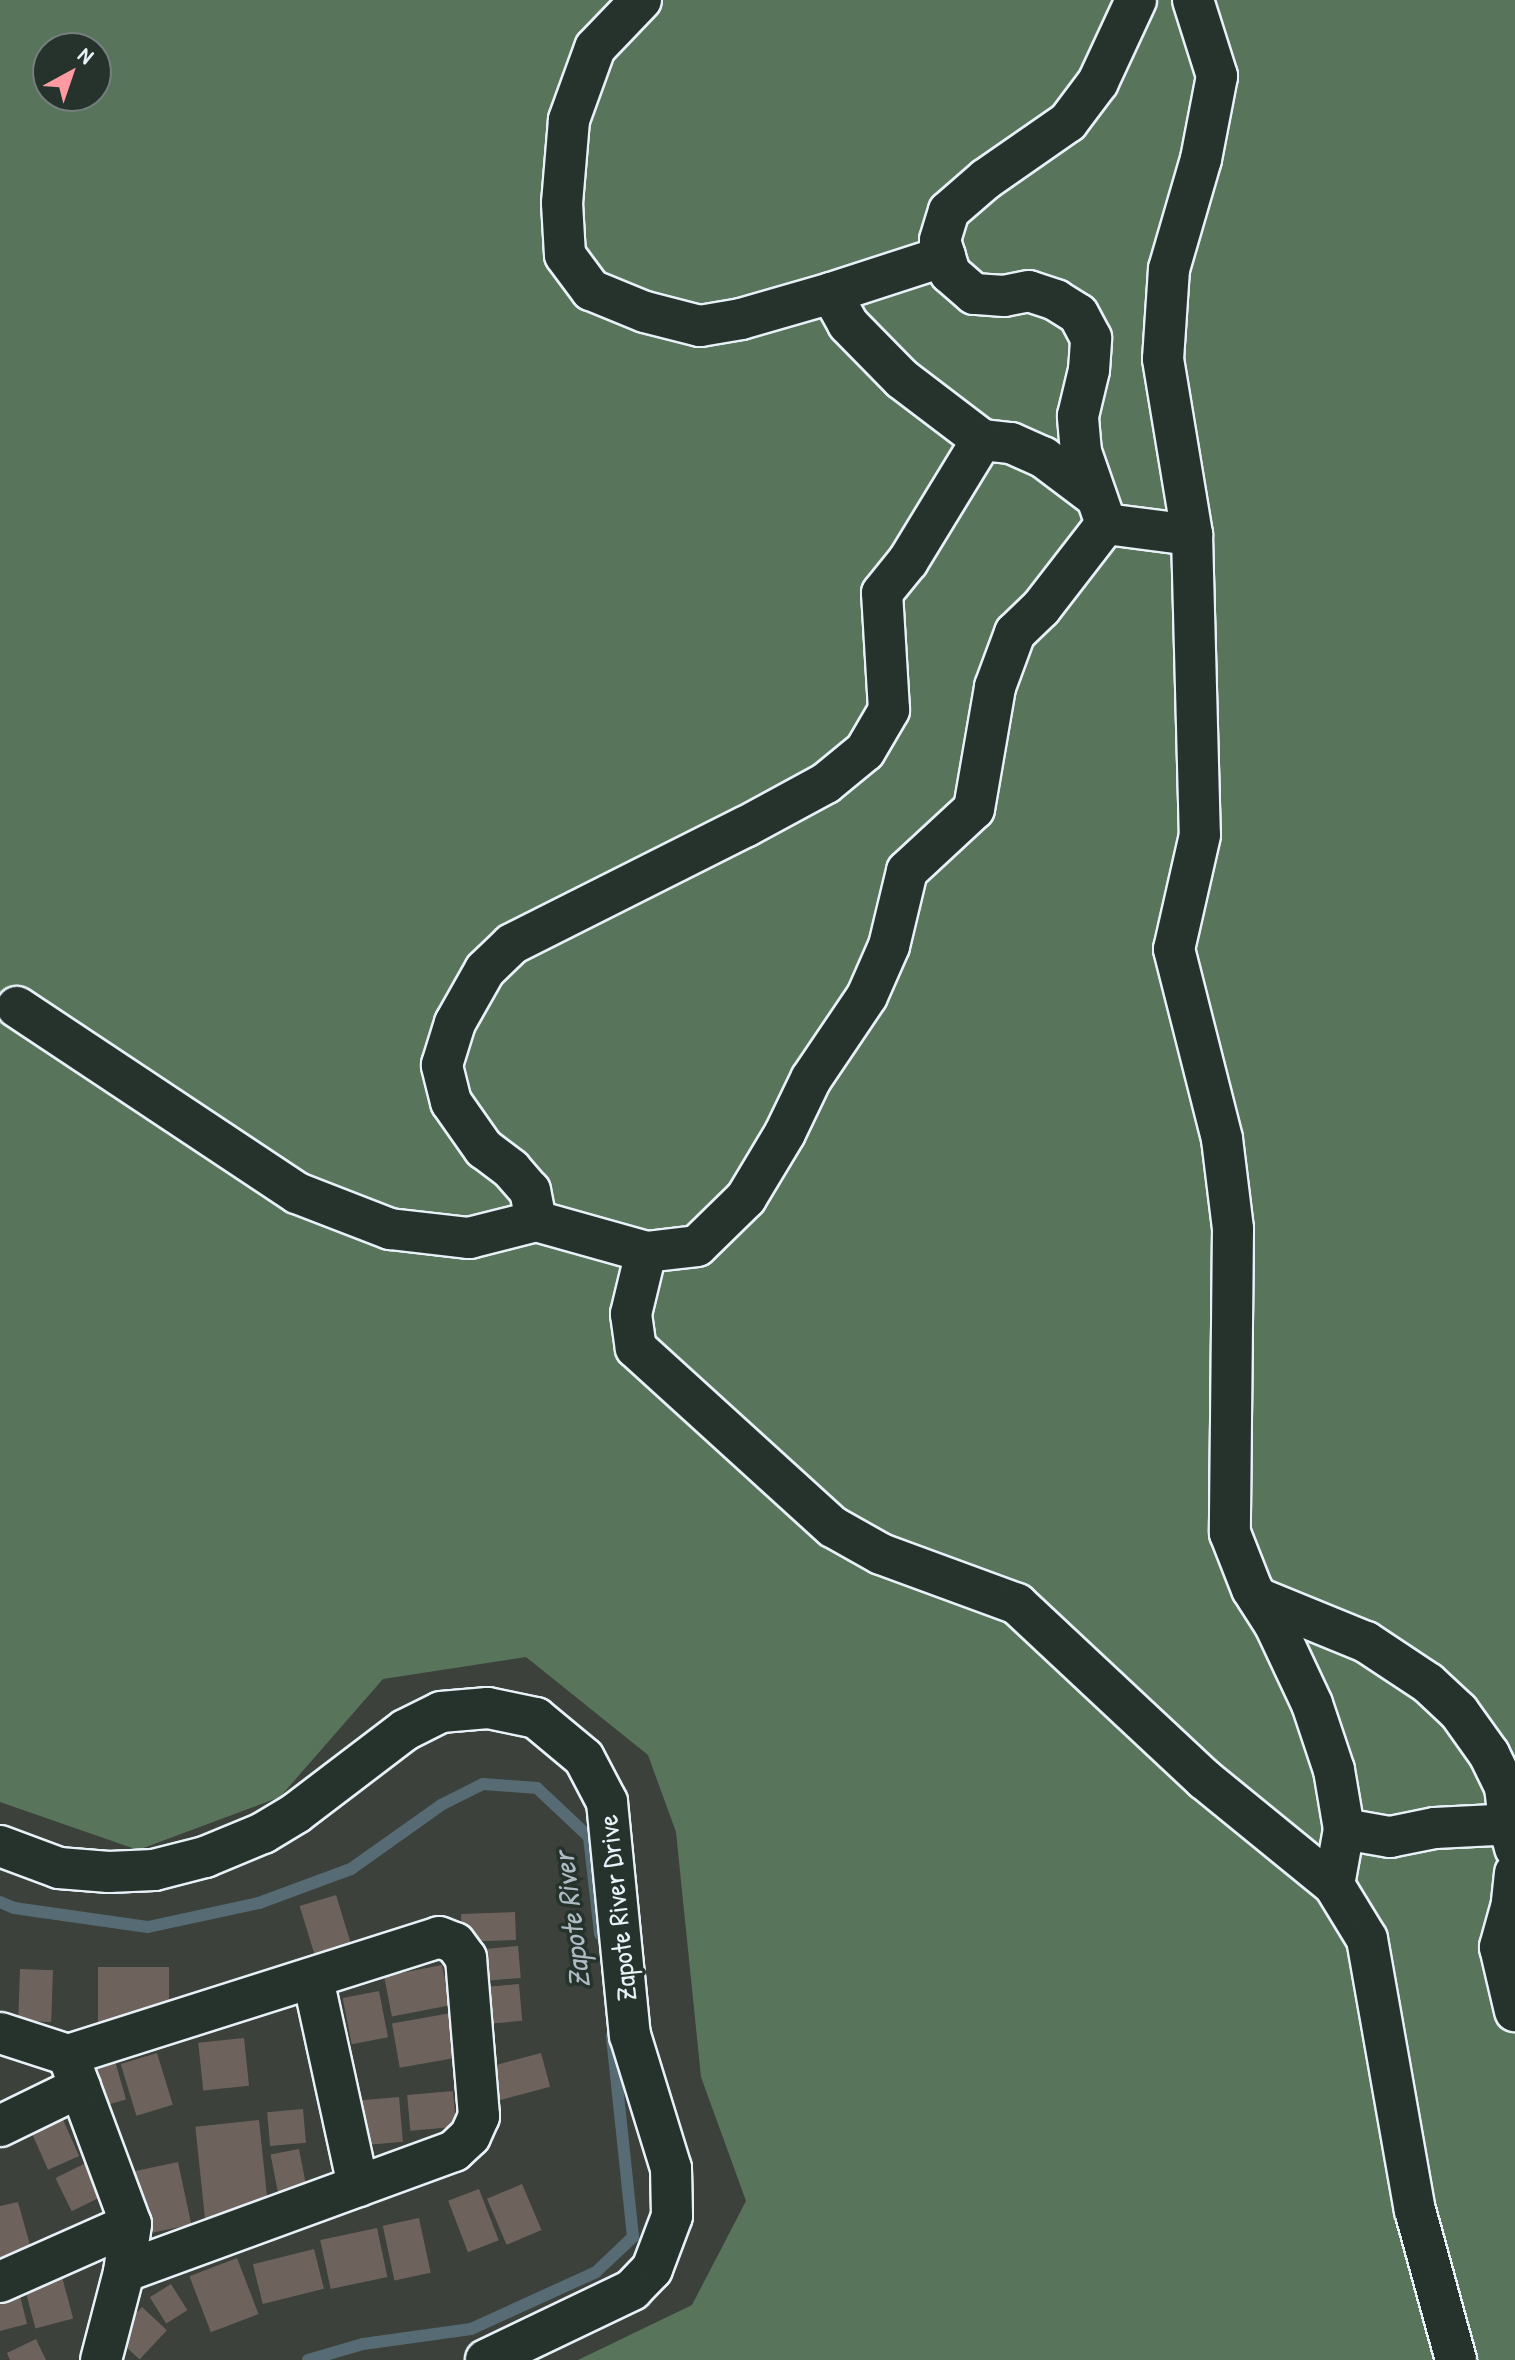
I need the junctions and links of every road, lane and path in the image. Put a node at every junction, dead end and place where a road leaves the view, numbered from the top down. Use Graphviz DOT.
graph roads {
  1 [pos="641,0"];
  2 [pos="1136,0"];
  3 [pos="1193,0"];
  4 [pos="945,256"];
  5 [pos="831,293"];
  6 [pos="982,440"];
  7 [pos="1101,510"];
  8 [pos="1192,535"];
  9 [pos="17,1007"];
  10 [pos="536,1221"];
  11 [pos="646,1252"];
  12 [pos="1258,1598"];
  13 [pos="1344,1829"];
  14 [pos="1513,1839"];
  15 [pos="0,1846"];
  16 [pos="1515,1873"];
  17 [pos="1334,1885"];
  18 [pos="313,1979"];
  19 [pos="1515,2011"];
  20 [pos="0,2033"];
  21 [pos="74,2071"];
  22 [pos="0,2126"];
  23 [pos="358,2186"];
  24 [pos="131,2224"];
  25 [pos="124,2272"];
  26 [pos="0,2282"];
  27 [pos="101,2360"];
  28 [pos="486,2360"];
  29 [pos="1456,2360"];
  1 -- 5 [label="street"];
  2 -- 4 [label="street"];
  3 -- 8 [label="street"];
  4 -- 5 [label="street"];
  4 -- 7 [label="street"];
  5 -- 6 [label="street"];
  6 -- 7 [label="street"];
  6 -- 10 [label="street"];
  7 -- 8 [label="street"];
  7 -- 11 [label="street"];
  8 -- 12 [label="street"];
  9 -- 10 [label="street"];
  10 -- 11 [label="street"];
  11 -- 17 [label="street"];
  12 -- 13 [label="street"];
  12 -- 14 [label="street"];
  13 -- 14 [label="street"];
  13 -- 17 [label="street"];
  15 -- 28 [label="street, Zapote River Drive"];
  16 -- 19 [label="street"];
  17 -- 29 [label="street"];
  18 -- 21 [label="street"];
  18 -- 23 [label="street"];
  18 -- 23 [label="street"];
  20 -- 21 [label="street"];
  21 -- 22 [label="street"];
  21 -- 24 [label="street"];
  23 -- 25 [label="street"];
  24 -- 25 [label="street"];
  24 -- 26 [label="street"];
  25 -- 27 [label="street"];
}
